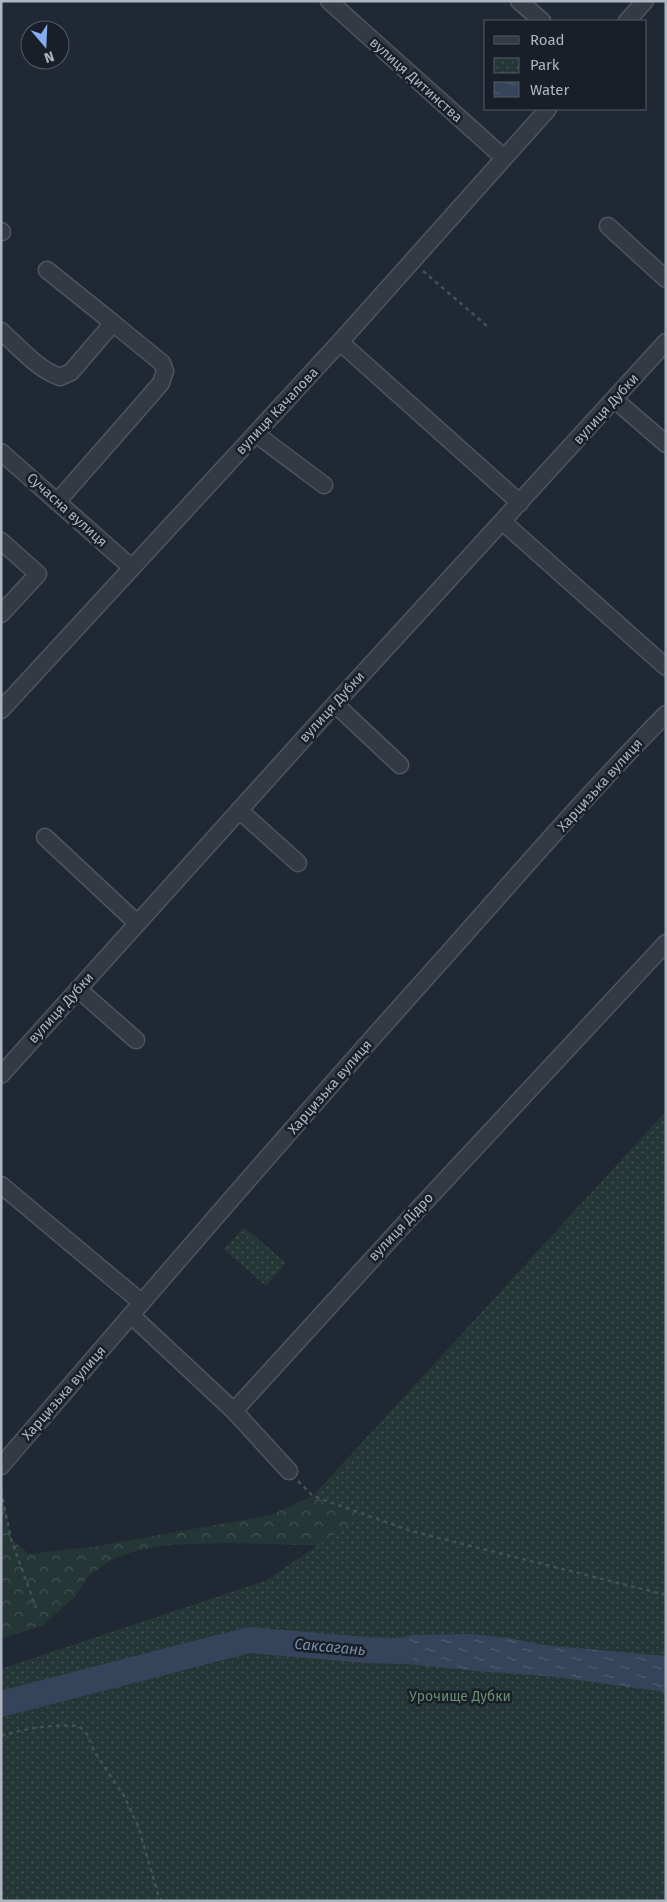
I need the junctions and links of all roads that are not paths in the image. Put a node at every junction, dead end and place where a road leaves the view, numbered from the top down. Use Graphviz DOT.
graph roads {
  1 [pos="329,1"];
  2 [pos="519,1"];
  3 [pos="645,1"];
  4 [pos="541,20"];
  5 [pos="628,20"];
  6 [pos="547,110"];
  7 [pos="504,158"];
  8 [pos="608,226"];
  9 [pos="47,270"];
  10 [pos="666,278"];
  11 [pos="113,323"];
  12 [pos="1,331"];
  13 [pos="340,342"];
  14 [pos="666,342"];
  15 [pos="614,399"];
  16 [pos="256,434"];
  17 [pos="666,444"];
  18 [pos="1,452"];
  19 [pos="324,485"];
  20 [pos="57,502"];
  21 [pos="520,502"];
  22 [pos="503,522"];
  23 [pos="1,541"];
  24 [pos="132,568"];
  25 [pos="1,614"];
  26 [pos="666,667"];
  27 [pos="335,704"];
  28 [pos="2,708"];
  29 [pos="666,714"];
  30 [pos="400,765"];
  31 [pos="240,810"];
  32 [pos="45,837"];
  33 [pos="298,863"];
  34 [pos="137,923"];
  35 [pos="663,951"];
  36 [pos="78,989"];
  37 [pos="136,1040"];
  38 [pos="1,1075"];
  39 [pos="1,1185"];
  40 [pos="141,1302"];
  41 [pos="131,1315"];
  42 [pos="234,1411"];
  43 [pos="1,1466"];
  44 [pos="289,1471"];
  1 -- 7 [label="street, вулиця Дитинства"];
  2 -- 4 [label="street"];
  3 -- 5 [label="street"];
  6 -- 7 [label="street, вулиця Качалова"];
  7 -- 13 [label="street, вулиця Качалова"];
  8 -- 10 [label="street"];
  9 -- 11 [label="street"];
  11 -- 12 [label="street"];
  11 -- 20 [label="street"];
  13 -- 16 [label="street, вулиця Качалова"];
  13 -- 21 [label="street"];
  14 -- 15 [label="street, вулиця Дубки"];
  15 -- 17 [label="street"];
  15 -- 21 [label="street, вулиця Дубки"];
  16 -- 19 [label="street"];
  16 -- 24 [label="street, вулиця Качалова"];
  18 -- 20 [label="street, Сучасна вулиця"];
  20 -- 24 [label="street, Сучасна вулиця"];
  21 -- 22 [label="street, вулиця Дубки"];
  22 -- 26 [label="street"];
  22 -- 27 [label="street, вулиця Дубки"];
  23 -- 25 [label="street"];
  24 -- 28 [label="street, вулиця Качалова"];
  27 -- 30 [label="street"];
  27 -- 31 [label="street, вулиця Дубки"];
  29 -- 40 [label="street, Харцизька вулиця"];
  31 -- 33 [label="street"];
  31 -- 34 [label="street, вулиця Дубки"];
  32 -- 34 [label="street"];
  34 -- 36 [label="street, вулиця Дубки"];
  35 -- 42 [label="street, вулиця Дідро"];
  36 -- 37 [label="street"];
  36 -- 38 [label="street, вулиця Дубки"];
  39 -- 40 [label="street"];
  40 -- 41 [label="street, Харцизька вулиця"];
  41 -- 42 [label="street"];
  41 -- 43 [label="street, Харцизька вулиця"];
  42 -- 44 [label="street"];
}
